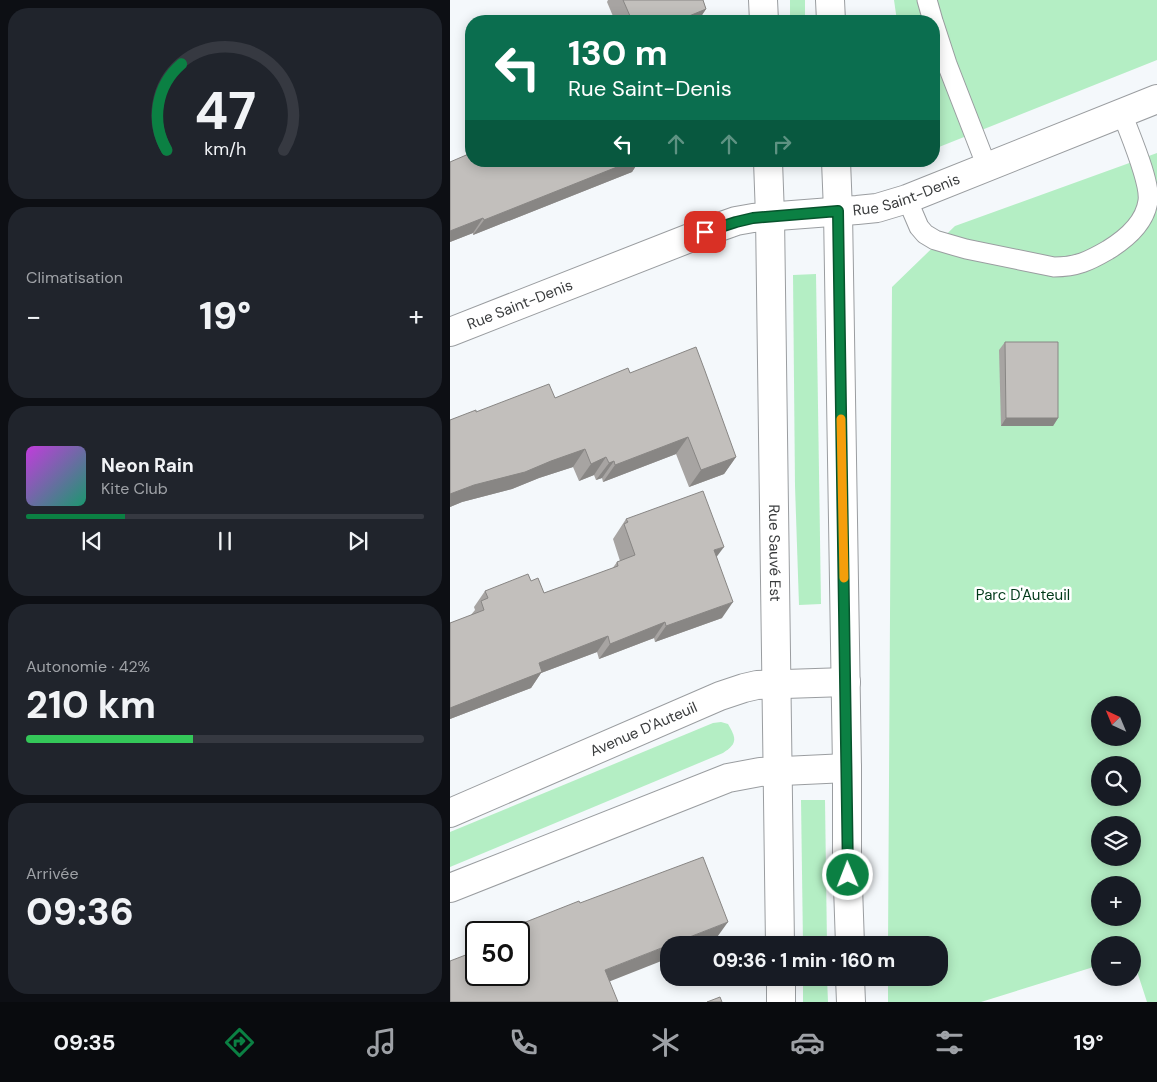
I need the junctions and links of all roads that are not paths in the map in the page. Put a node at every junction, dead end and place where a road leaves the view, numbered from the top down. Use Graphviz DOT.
graph roads {
  1 [pos="763,0"];
  2 [pos="830,0"];
  3 [pos="927,0"];
  4 [pos="764,15"];
  5 [pos="831,15"];
  6 [pos="931,15"];
  7 [pos="940,43"];
  8 [pos="1157,100"];
  9 [pos="1122,113"];
  10 [pos="768,167"];
  11 [pos="836,167"];
  12 [pos="987,167"];
  13 [pos="907,199"];
  14 [pos="838,211"];
  15 [pos="770,216"];
  16 [pos="450,332"];
  17 [pos="846,682"];
  18 [pos="777,684"];
  19 [pos="847,768"];
  20 [pos="778,771"];
  21 [pos="450,813"];
  22 [pos="450,888"];
  23 [pos="780,936"];
  24 [pos="850,936"];
  25 [pos="781,986"];
  26 [pos="850,986"];
  27 [pos="781,1002"];
  28 [pos="851,1002"];
  1 -- 4 [label="main road"];
  2 -- 5 [label="main road"];
  3 -- 6 [label="lane"];
  7 -- 12 [label="lane"];
  8 -- 9 [label="main road, Rue Saint-Denis"];
  9 -- 12 [label="main road, Rue Saint-Denis"];
  9 -- 13 [label="lane"];
  10 -- 15 [label="main road, Rue Sauvé Est"];
  11 -- 14 [label="main road"];
  12 -- 13 [label="main road, Rue Saint-Denis"];
  13 -- 14 [label="main road, Rue Saint-Denis"];
  14 -- 15 [label="main road, Rue Saint-Denis"];
  14 -- 17 [label="main road"];
  15 -- 16 [label="main road, Rue Saint-Denis"];
  15 -- 18 [label="main road, Rue Sauvé Est"];
  17 -- 18 [label="main road, Avenue D'Auteuil"];
  17 -- 19 [label="main road"];
  18 -- 20 [label="main road, Rue Sauvé Est"];
  18 -- 21 [label="main road, Avenue D'Auteuil"];
  19 -- 20 [label="main road"];
  19 -- 24 [label="main road"];
  20 -- 22 [label="main road"];
  20 -- 23 [label="main road, Rue Sauvé Est"];
  25 -- 27 [label="main road"];
  26 -- 28 [label="main road"];
}
